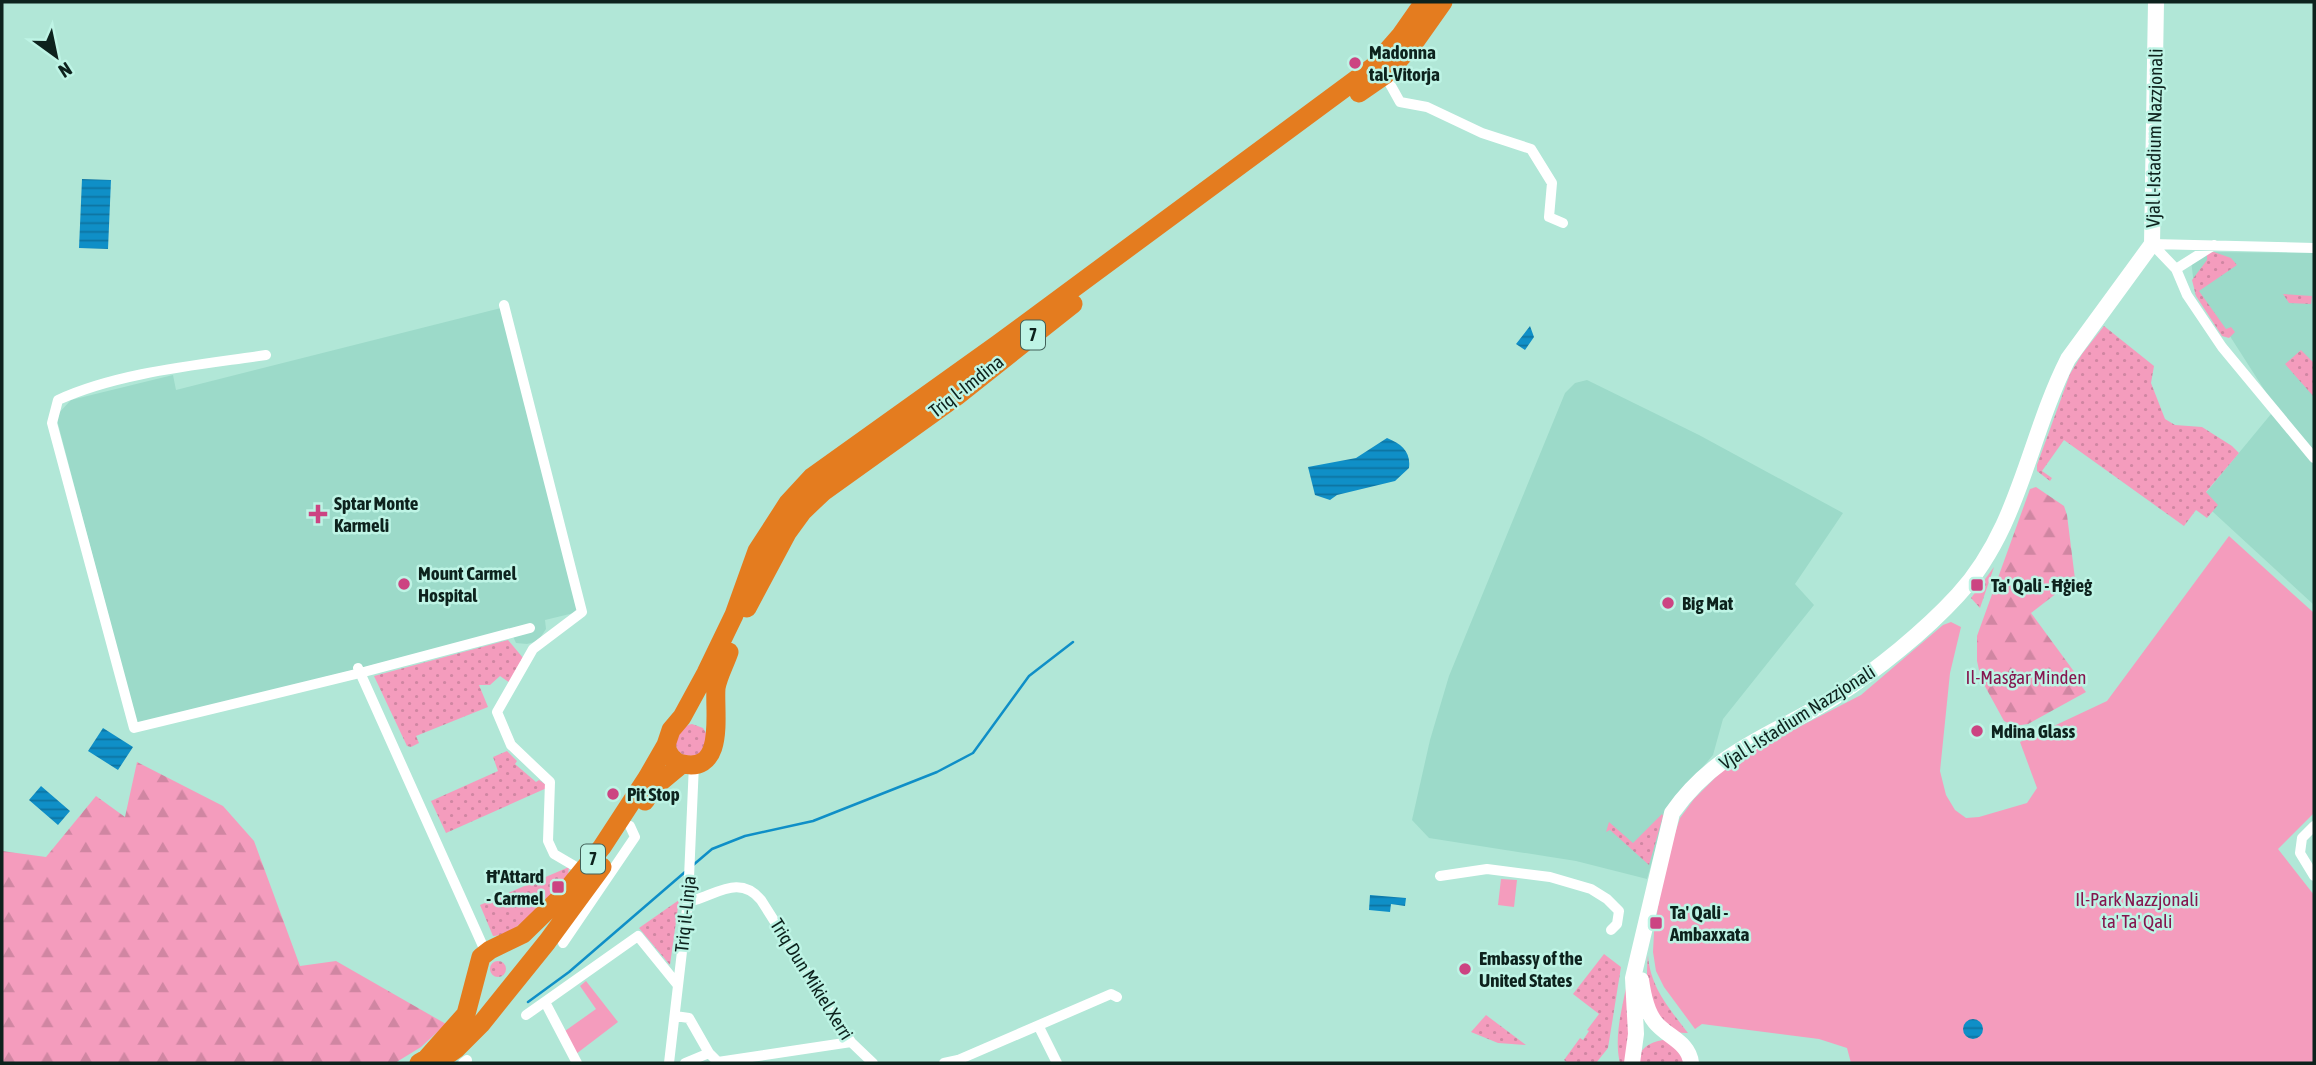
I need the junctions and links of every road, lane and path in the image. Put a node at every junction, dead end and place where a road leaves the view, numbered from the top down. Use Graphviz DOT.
graph roads {
  1 [pos="1424,2"];
  2 [pos="1443,2"];
  3 [pos="2156,2"];
  4 [pos="1385,75"];
  5 [pos="1563,223"];
  6 [pos="2152,244"];
  7 [pos="2214,245"];
  8 [pos="2314,248"];
  9 [pos="2176,269"];
  10 [pos="503,305"];
  11 [pos="266,355"];
  12 [pos="2314,458"];
  13 [pos="530,628"];
  14 [pos="359,671"];
  15 [pos="682,717"];
  16 [pos="715,731"];
  17 [pos="666,746"];
  18 [pos="688,764"];
  19 [pos="2314,826"];
  20 [pos="583,871"];
  21 [pos="2314,876"];
  22 [pos="1440,877"];
  23 [pos="688,900"];
  24 [pos="577,911"];
  25 [pos="1611,930"];
  26 [pos="563,943"];
  27 [pos="1639,953"];
  28 [pos="486,957"];
  29 [pos="514,982"];
  30 [pos="677,984"];
  31 [pos="1117,997"];
  32 [pos="545,1002"];
  33 [pos="526,1015"];
  34 [pos="675,1016"];
  35 [pos="1039,1027"];
  36 [pos="1676,1040"];
  37 [pos="851,1042"];
  38 [pos="709,1053"];
  39 [pos="1632,1060"];
  40 [pos="959,1062"];
  41 [pos="419,1063"];
  42 [pos="436,1063"];
  43 [pos="577,1063"];
  44 [pos="669,1063"];
  45 [pos="685,1063"];
  46 [pos="719,1063"];
  47 [pos="873,1063"];
  48 [pos="944,1063"];
  49 [pos="1057,1063"];
  50 [pos="1691,1063"];
  1 -- 15 [label="highway, Triq l-Imdina / 7"];
  2 -- 4 [label="highway, Triq l-Imdina / 7"];
  3 -- 6 [label="main road, Vjal l-Istadium Nazzjonali"];
  4 -- 5 [label="street"];
  4 -- 16 [label="highway, Triq l-Imdina / 7"];
  6 -- 7 [label="street"];
  6 -- 9 [label="street"];
  6 -- 27 [label="main road, Vjal l-Istadium Nazzjonali"];
  7 -- 8 [label="street"];
  7 -- 9 [label="street"];
  9 -- 12 [label="street"];
  10 -- 20 [label="street"];
  11 -- 14 [label="street"];
  13 -- 14 [label="street"];
  14 -- 28 [label="street"];
  15 -- 16 [label="highway"];
  15 -- 17 [label="highway, Triq l-Imdina / 7"];
  16 -- 18 [label="highway, Triq l-Imdina / 7"];
  17 -- 18 [label="highway"];
  17 -- 20 [label="highway, Triq l-Imdina / 7"];
  18 -- 23 [label="street, Triq il-Linja"];
  18 -- 24 [label="highway, Triq l-Imdina / 7"];
  19 -- 21 [label="street"];
  20 -- 28 [label="highway, Triq l-Imdina / 7"];
  22 -- 25 [label="street"];
  23 -- 30 [label="street, Triq il-Linja"];
  23 -- 37 [label="street, Triq Dun Mikiel Xerri"];
  24 -- 26 [label="street"];
  24 -- 29 [label="highway, Triq l-Imdina / 7"];
  27 -- 36 [label="main road"];
  27 -- 39 [label="main road, Vjal l-Istadium Nazzjonali"];
  28 -- 29 [label="highway"];
  28 -- 29 [label="highway"];
  28 -- 41 [label="highway"];
  29 -- 42 [label="highway, Triq l-Imdina / 7"];
  30 -- 32 [label="street"];
  30 -- 34 [label="street, Triq il-Linja"];
  31 -- 35 [label="street"];
  32 -- 33 [label="street"];
  32 -- 43 [label="street"];
  34 -- 38 [label="street"];
  34 -- 44 [label="street, Triq il-Linja"];
  35 -- 40 [label="street"];
  35 -- 49 [label="street"];
  36 -- 39 [label="main road"];
  36 -- 50 [label="main road"];
  37 -- 46 [label="street"];
  37 -- 47 [label="street, Triq Dun Mikiel Xerri"];
  38 -- 45 [label="street"];
  38 -- 46 [label="street"];
  40 -- 48 [label="street"];
}
